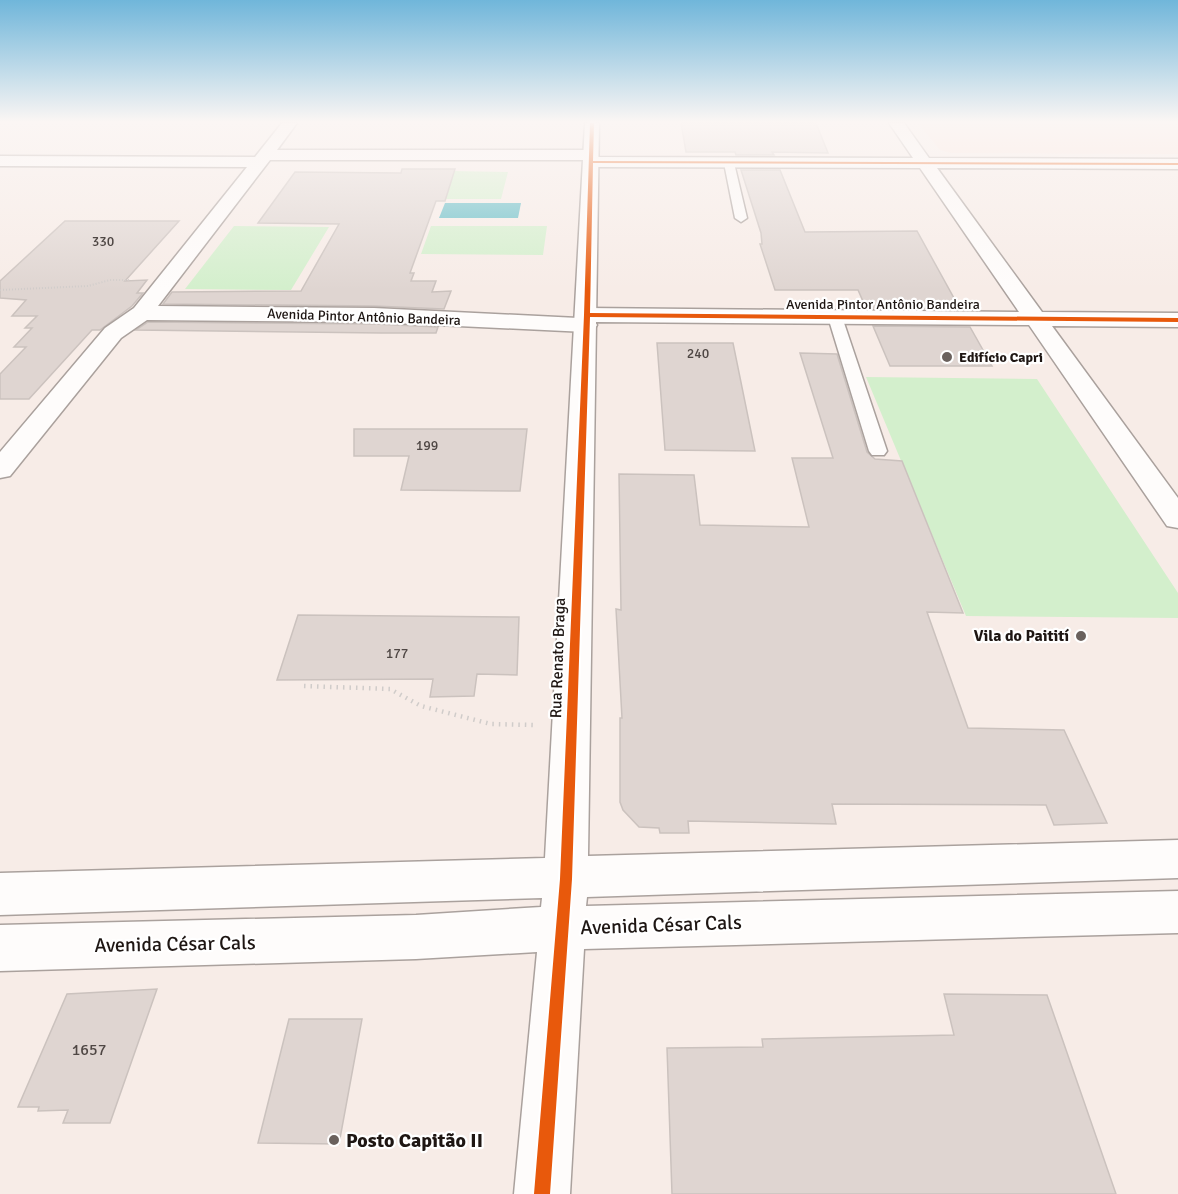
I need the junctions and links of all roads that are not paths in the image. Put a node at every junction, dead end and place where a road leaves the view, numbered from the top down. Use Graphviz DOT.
graph roads {
  1 [pos="245,179"];
  2 [pos="591,179"];
  3 [pos="732,179"];
  4 [pos="936,179"];
  5 [pos="741,218"];
  6 [pos="142,313"];
  7 [pos="835,317"];
  8 [pos="1035,318"];
  9 [pos="587,320"];
  10 [pos="1178,320"];
  11 [pos="878,451"];
  12 [pos="0,470"];
  13 [pos="1178,519"];
  14 [pos="1178,859"];
  15 [pos="566,879"];
  16 [pos="0,894"];
  17 [pos="1178,912"];
  18 [pos="563,928"];
  19 [pos="0,948"];
  20 [pos="542,1194"];
  1 -- 6 [label="street"];
  2 -- 9 [label="street, Rua Renato Braga"];
  3 -- 5 [label="lane"];
  4 -- 8 [label="street"];
  6 -- 9 [label="street, Avenida Pintor Antônio Bandeira"];
  6 -- 12 [label="street"];
  7 -- 8 [label="street, Avenida Pintor Antônio Bandeira"];
  7 -- 9 [label="street, Avenida Pintor Antônio Bandeira"];
  7 -- 11 [label="lane"];
  8 -- 10 [label="street, Avenida Pintor Antônio Bandeira"];
  8 -- 13 [label="street"];
  9 -- 15 [label="street, Rua Renato Braga"];
  14 -- 15 [label="street"];
  15 -- 16 [label="street"];
  15 -- 18 [label="street, Rua Renato Braga"];
  17 -- 18 [label="street, Avenida César Cals"];
  18 -- 19 [label="street, Avenida César Cals"];
  18 -- 20 [label="street, Rua Renato Braga"];
}
